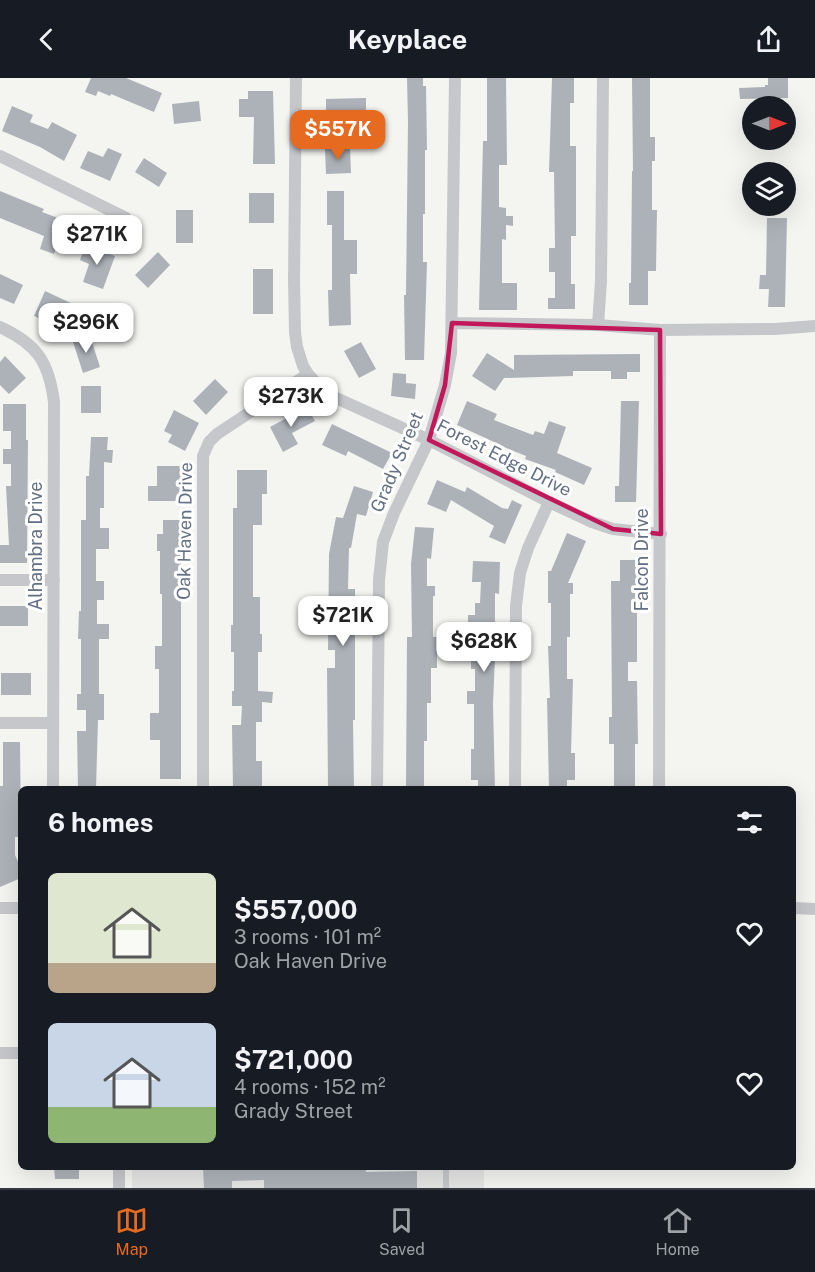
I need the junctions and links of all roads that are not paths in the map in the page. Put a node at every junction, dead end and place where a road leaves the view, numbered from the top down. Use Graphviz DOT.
graph roads {
  1 [pos="296,78"];
  2 [pos="455,78"];
  3 [pos="603,78"];
  4 [pos="0,156"];
  5 [pos="126,218"];
  6 [pos="452,323"];
  7 [pos="598,325"];
  8 [pos="0,327"];
  9 [pos="815,327"];
  10 [pos="660,330"];
  11 [pos="308,374"];
  12 [pos="429,440"];
  13 [pos="549,502"];
  14 [pos="661,534"];
  15 [pos="0,580"];
  16 [pos="54,580"];
  17 [pos="0,723"];
  18 [pos="53,723"];
  19 [pos="53,786"];
  20 [pos="203,786"];
  21 [pos="377,786"];
  22 [pos="515,786"];
  23 [pos="659,786"];
  24 [pos="0,908"];
  25 [pos="18,908"];
  26 [pos="796,908"];
  27 [pos="815,909"];
  28 [pos="0,1053"];
  29 [pos="18,1053"];
  30 [pos="119,1170"];
  31 [pos="446,1170"];
  32 [pos="119,1188"];
  33 [pos="446,1188"];
  1 -- 11 [label="street"];
  2 -- 6 [label="street, Grady Street"];
  3 -- 7 [label="street"];
  4 -- 5 [label="street"];
  6 -- 7 [label="street"];
  6 -- 12 [label="street, Grady Street"];
  7 -- 10 [label="street"];
  8 -- 16 [label="street, Alhambra Drive"];
  9 -- 10 [label="street"];
  10 -- 14 [label="street, Falcon Drive"];
  11 -- 12 [label="street, Forest Edge Drive"];
  11 -- 20 [label="street, Oak Haven Drive"];
  12 -- 13 [label="street, Forest Edge Drive"];
  12 -- 21 [label="street, Grady Street"];
  13 -- 14 [label="street, Forest Edge Drive"];
  13 -- 22 [label="street"];
  14 -- 23 [label="street, Falcon Drive"];
  15 -- 16 [label="street"];
  16 -- 18 [label="street, Alhambra Drive"];
  17 -- 18 [label="street"];
  18 -- 19 [label="street, Alhambra Drive"];
  24 -- 25 [label="street"];
  26 -- 27 [label="street"];
  28 -- 29 [label="street"];
  30 -- 32 [label="street"];
  31 -- 33 [label="lane"];
}
